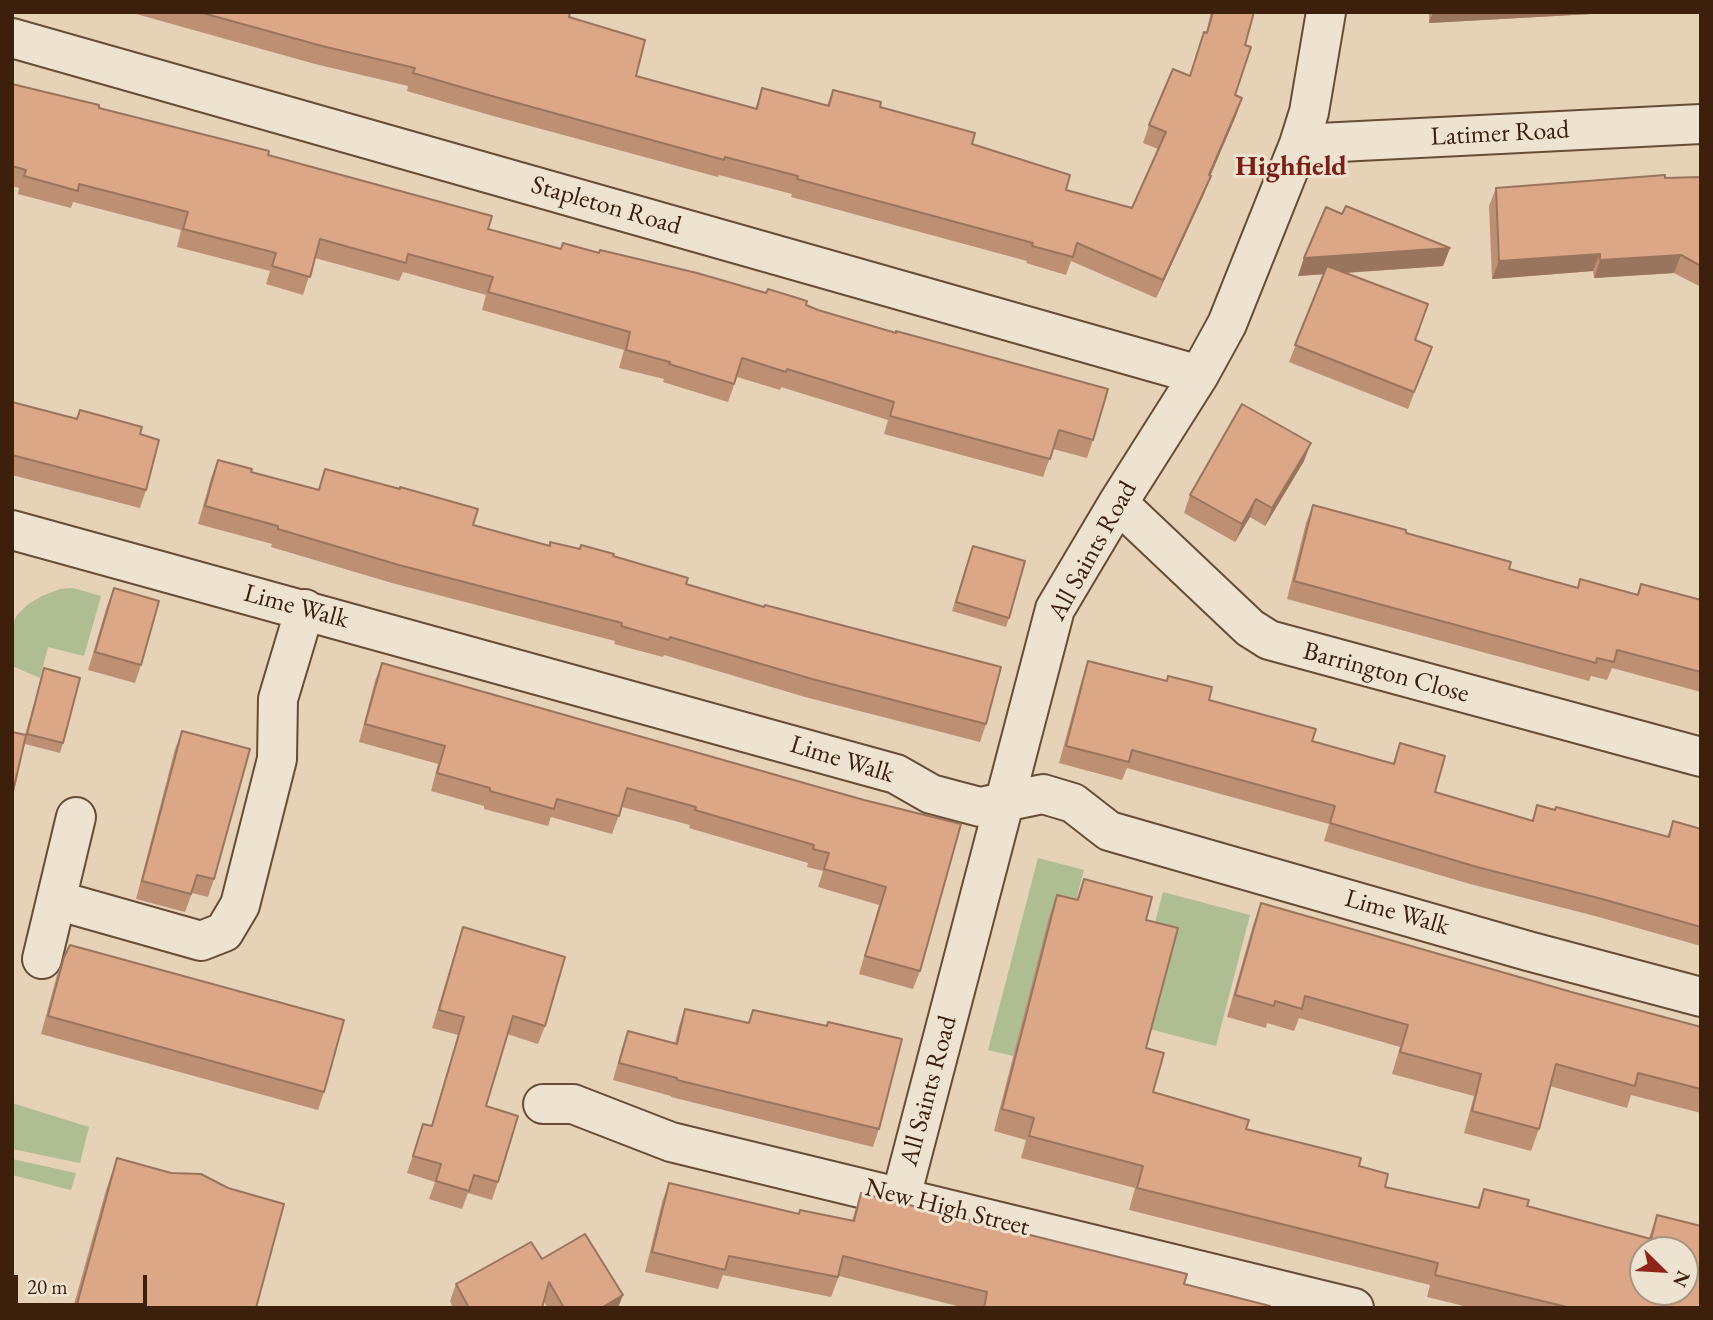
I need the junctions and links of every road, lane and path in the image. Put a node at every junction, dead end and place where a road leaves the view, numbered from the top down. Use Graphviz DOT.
graph roads {
  1 [pos="1326,12"];
  2 [pos="12,38"];
  3 [pos="1701,124"];
  4 [pos="1299,144"];
  5 [pos="1199,375"];
  6 [pos="1118,503"];
  7 [pos="13,532"];
  8 [pos="305,609"];
  9 [pos="1701,757"];
  10 [pos="1005,803"];
  11 [pos="76,817"];
  12 [pos="56,900"];
  13 [pos="42,959"];
  14 [pos="1701,997"];
  15 [pos="543,1104"];
  16 [pos="901,1197"];
  17 [pos="1354,1308"];
  1 -- 4 [label="street, All Saints Road"];
  2 -- 5 [label="street, Stapleton Road"];
  3 -- 4 [label="street, Latimer Road"];
  4 -- 5 [label="street, All Saints Road"];
  5 -- 6 [label="street, All Saints Road"];
  6 -- 9 [label="street, Barrington Close"];
  6 -- 10 [label="street, All Saints Road"];
  7 -- 8 [label="street, Lime Walk"];
  8 -- 10 [label="street, Lime Walk"];
  8 -- 12 [label="street"];
  10 -- 14 [label="street, Lime Walk"];
  10 -- 16 [label="street, All Saints Road"];
  11 -- 12 [label="street"];
  12 -- 13 [label="street"];
  15 -- 16 [label="street, New High Street"];
  16 -- 17 [label="street, New High Street"];
}
